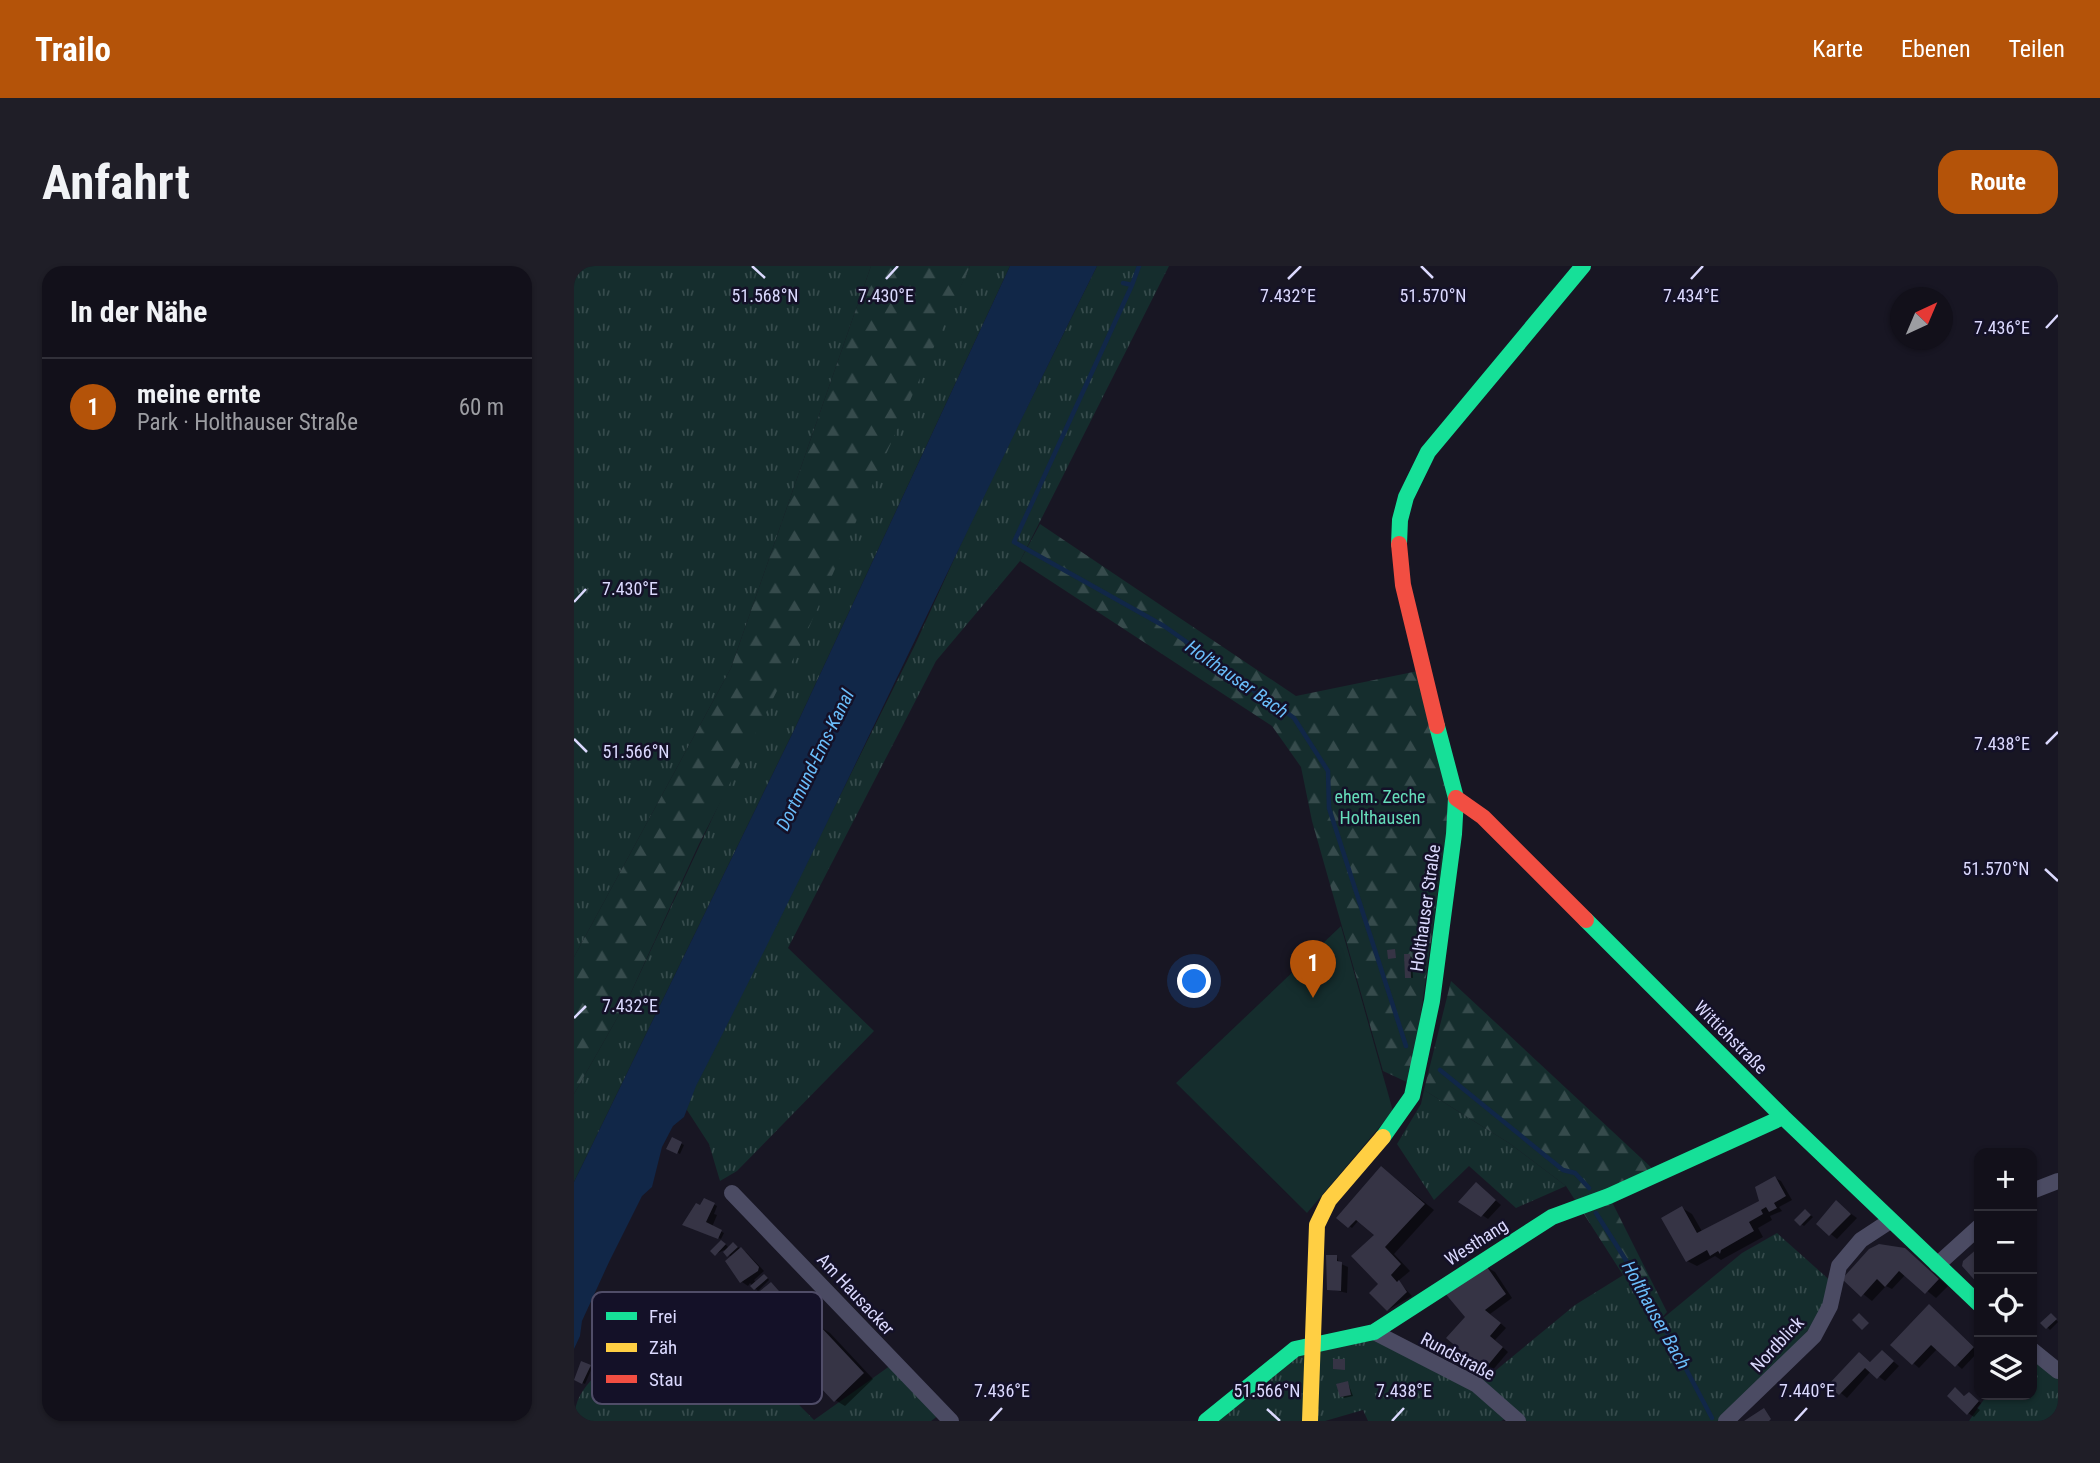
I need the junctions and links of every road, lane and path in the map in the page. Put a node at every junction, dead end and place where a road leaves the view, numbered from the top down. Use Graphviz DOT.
graph roads {
  1 [pos="1583,266"];
  2 [pos="1456,798"];
  3 [pos="1783,1117"];
  4 [pos="2058,1181"];
  5 [pos="2037,1189"];
  6 [pos="732,1193"];
  7 [pos="1890,1221"];
  8 [pos="1974,1232"];
  9 [pos="1937,1265"];
  10 [pos="1974,1299"];
  11 [pos="1374,1332"];
  12 [pos="1312,1343"];
  13 [pos="2037,1354"];
  14 [pos="2058,1371"];
  15 [pos="951,1421"];
  16 [pos="1206,1421"];
  17 [pos="1310,1421"];
  18 [pos="1518,1421"];
  19 [pos="1726,1421"];
  1 -- 2 [label="street, Holthauser Straße"];
  2 -- 3 [label="street, Wittichstraße"];
  2 -- 12 [label="street, Holthauser Straße"];
  3 -- 7 [label="street, Wittichstraße"];
  3 -- 11 [label="street, Westhang"];
  4 -- 5 [label="street"];
  6 -- 15 [label="street, Am Hausacker"];
  7 -- 9 [label="street, Wittichstraße"];
  7 -- 19 [label="street, Nordblick"];
  8 -- 9 [label="street"];
  9 -- 10 [label="street, Wittichstraße"];
  11 -- 12 [label="street, Westhang"];
  11 -- 18 [label="street, Rundstraße"];
  12 -- 16 [label="street, Westhang"];
  12 -- 17 [label="street, Holthauser Straße"];
  13 -- 14 [label="street"];
}
